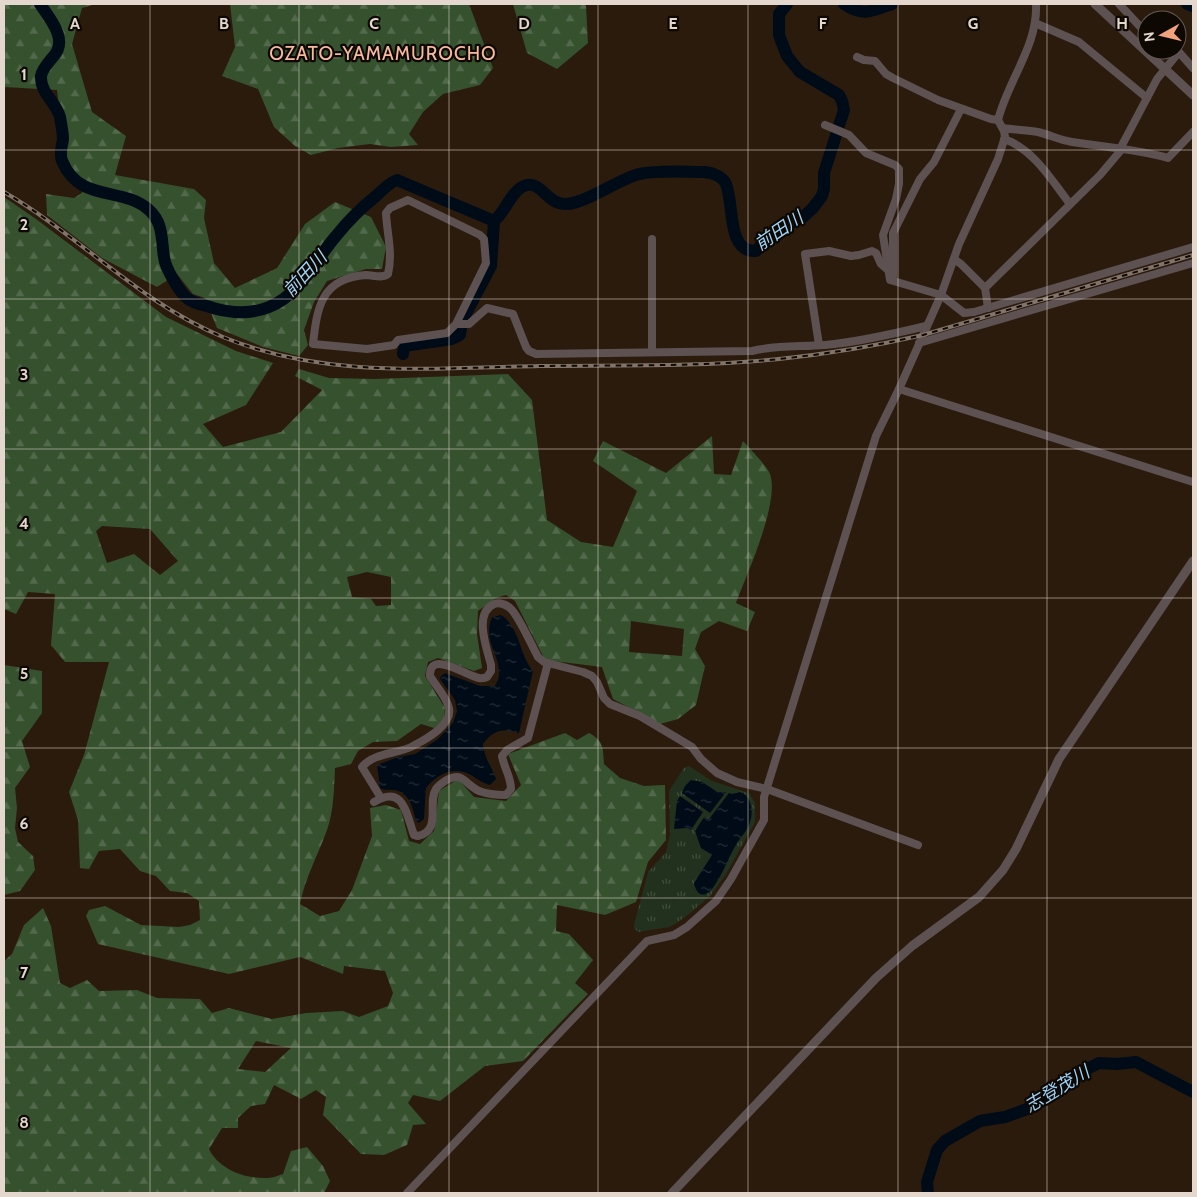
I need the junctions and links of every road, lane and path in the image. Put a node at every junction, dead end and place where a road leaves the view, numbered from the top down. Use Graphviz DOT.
graph roads {
  1 [pos="1036,4"];
  2 [pos="1095,4"];
  3 [pos="1118,4"];
  4 [pos="1035,23"];
  5 [pos="1137,24"];
  6 [pos="857,57"];
  7 [pos="1172,60"];
  8 [pos="1166,69"];
  9 [pos="1193,95"];
  10 [pos="1147,98"];
  11 [pos="961,109"];
  12 [pos="998,120"];
  13 [pos="828,126"];
  14 [pos="1003,128"];
  15 [pos="1193,132"];
  16 [pos="1004,139"];
  17 [pos="1121,149"];
  18 [pos="1070,204"];
  19 [pos="652,239"];
  20 [pos="1193,247"];
  21 [pos="954,260"];
  22 [pos="1193,264"];
  23 [pos="888,270"];
  24 [pos="892,280"];
  25 [pos="985,288"];
  26 [pos="941,295"];
  27 [pos="988,308"];
  28 [pos="459,324"];
  29 [pos="926,326"];
  30 [pos="919,343"];
  31 [pos="819,345"];
  32 [pos="652,352"];
  33 [pos="899,389"];
  34 [pos="1193,482"];
  35 [pos="1193,561"];
  36 [pos="548,663"];
  37 [pos="767,789"];
  38 [pos="918,845"];
  39 [pos="406,1193"];
  40 [pos="672,1193"];
  1 -- 4 [label="street"];
  2 -- 8 [label="street"];
  3 -- 5 [label="street"];
  4 -- 10 [label="street"];
  4 -- 12 [label="street"];
  6 -- 11 [label="street"];
  7 -- 8 [label="street"];
  8 -- 9 [label="street"];
  8 -- 10 [label="street"];
  10 -- 17 [label="street"];
  11 -- 12 [label="street"];
  11 -- 24 [label="street"];
  12 -- 14 [label="street"];
  13 -- 23 [label="street"];
  14 -- 16 [label="street"];
  14 -- 17 [label="street"];
  15 -- 17 [label="street"];
  16 -- 18 [label="street"];
  16 -- 21 [label="street"];
  17 -- 18 [label="street"];
  18 -- 25 [label="street"];
  19 -- 32 [label="street"];
  20 -- 27 [label="street"];
  21 -- 25 [label="street"];
  21 -- 26 [label="street"];
  22 -- 30 [label="street"];
  23 -- 24 [label="street"];
  23 -- 31 [label="street"];
  24 -- 26 [label="street"];
  25 -- 27 [label="street"];
  26 -- 27 [label="street"];
  26 -- 29 [label="street"];
  28 -- 28 [label="street"];
  28 -- 32 [label="street"];
  29 -- 30 [label="street"];
  29 -- 31 [label="street"];
  30 -- 33 [label="street"];
  31 -- 32 [label="street"];
  33 -- 34 [label="street"];
  33 -- 37 [label="street"];
  35 -- 40 [label="street"];
  36 -- 36 [label="street"];
  36 -- 37 [label="street"];
  37 -- 38 [label="street"];
  37 -- 39 [label="street"];
}
